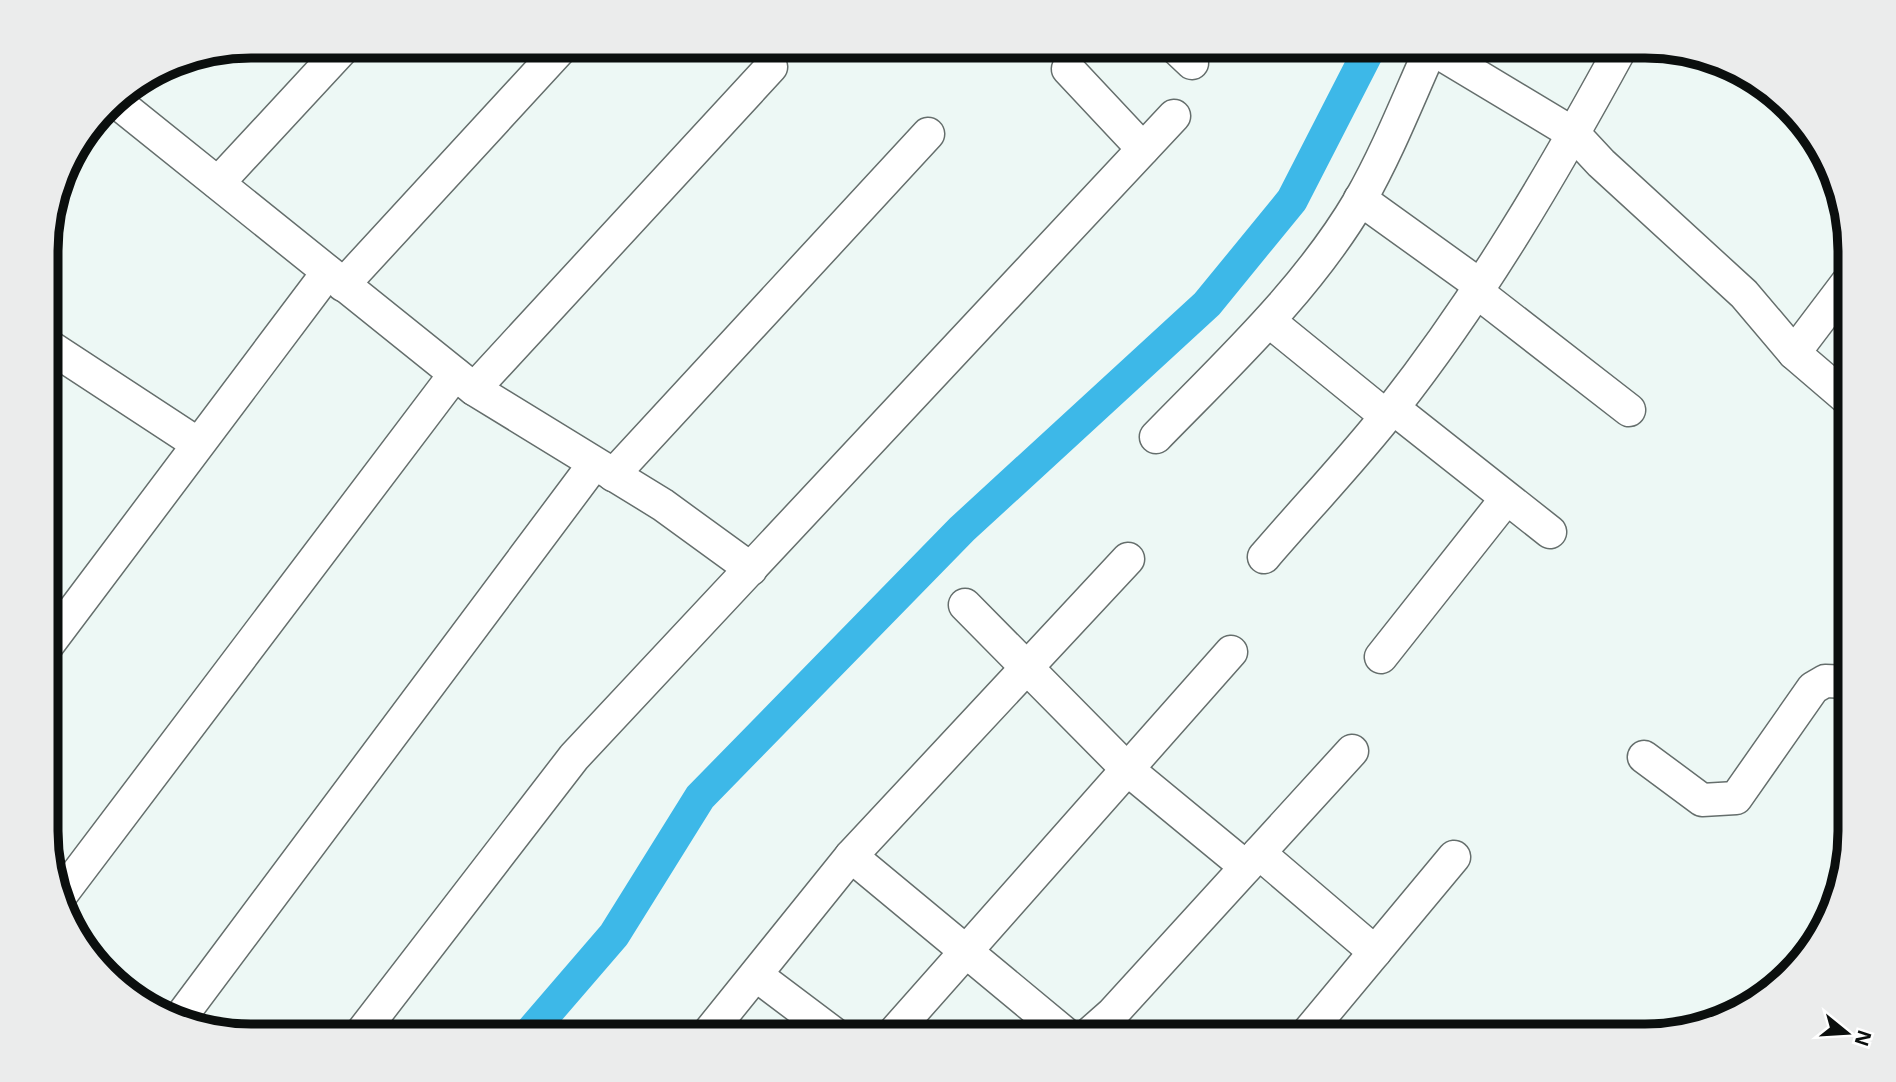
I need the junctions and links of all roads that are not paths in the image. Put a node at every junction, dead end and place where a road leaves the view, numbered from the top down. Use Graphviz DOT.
graph roads {
  1 [pos="334,58"];
  2 [pos="551,58"];
  3 [pos="1426,58"];
  4 [pos="1449,58"];
  5 [pos="1615,58"];
  6 [pos="771,67"];
  7 [pos="1068,69"];
  8 [pos="123,107"];
  9 [pos="1174,116"];
  10 [pos="928,134"];
  11 [pos="1574,134"];
  12 [pos="1143,149"];
  13 [pos="218,183"];
  14 [pos="1360,199"];
  15 [pos="335,278"];
  16 [pos="1479,289"];
  17 [pos="1838,295"];
  18 [pos="1269,321"];
  19 [pos="58,353"];
  20 [pos="1794,353"];
  21 [pos="464,382"];
  22 [pos="1838,391"];
  23 [pos="1629,410"];
  24 [pos="1389,412"];
  25 [pos="1156,437"];
  26 [pos="198,444"];
  27 [pos="604,470"];
  28 [pos="1506,499"];
  29 [pos="1550,533"];
  30 [pos="1264,557"];
  31 [pos="1128,559"];
  32 [pos="751,569"];
  33 [pos="965,605"];
  34 [pos="58,631"];
  35 [pos="1231,652"];
  36 [pos="1381,657"];
  37 [pos="1025,669"];
  38 [pos="1838,682"];
  39 [pos="1352,751"];
  40 [pos="1644,757"];
  41 [pos="1127,769"];
  42 [pos="851,856"];
  43 [pos="1454,857"];
  44 [pos="1253,860"];
  45 [pos="66,888"];
  46 [pos="965,950"];
  47 [pos="1375,952"];
  48 [pos="756,975"];
  49 [pos="184,1012"];
  50 [pos="369,1024"];
  51 [pos="716,1024"];
  52 [pos="821,1024"];
  53 [pos="901,1024"];
  54 [pos="1054,1024"];
  55 [pos="1101,1024"];
  56 [pos="1315,1024"];
  1 -- 13 [label="street"];
  2 -- 15 [label="street"];
  3 -- 14 [label="street"];
  4 -- 11 [label="street"];
  5 -- 11 [label="street"];
  6 -- 21 [label="street"];
  7 -- 12 [label="street"];
  8 -- 13 [label="street"];
  9 -- 12 [label="street"];
  10 -- 27 [label="street"];
  11 -- 16 [label="street"];
  11 -- 20 [label="street"];
  12 -- 32 [label="street"];
  13 -- 15 [label="street"];
  14 -- 16 [label="street"];
  14 -- 18 [label="street"];
  15 -- 21 [label="street"];
  15 -- 26 [label="street"];
  16 -- 23 [label="street"];
  16 -- 24 [label="street"];
  17 -- 20 [label="street"];
  18 -- 24 [label="street"];
  18 -- 25 [label="street"];
  19 -- 26 [label="street"];
  20 -- 22 [label="street"];
  21 -- 27 [label="street"];
  21 -- 45 [label="street"];
  24 -- 28 [label="street"];
  24 -- 30 [label="street"];
  26 -- 34 [label="street"];
  27 -- 32 [label="street"];
  27 -- 49 [label="street"];
  28 -- 29 [label="street"];
  28 -- 36 [label="street"];
  31 -- 37 [label="street"];
  32 -- 50 [label="street"];
  33 -- 37 [label="street"];
  35 -- 41 [label="street"];
  37 -- 41 [label="street"];
  37 -- 42 [label="street"];
  38 -- 40 [label="street"];
  39 -- 44 [label="street"];
  41 -- 44 [label="street"];
  41 -- 46 [label="street"];
  42 -- 46 [label="street"];
  42 -- 48 [label="street"];
  43 -- 47 [label="street"];
  44 -- 47 [label="street"];
  44 -- 55 [label="street"];
  46 -- 53 [label="street"];
  46 -- 54 [label="street"];
  47 -- 56 [label="street"];
  48 -- 51 [label="street"];
  48 -- 52 [label="street"];
}
